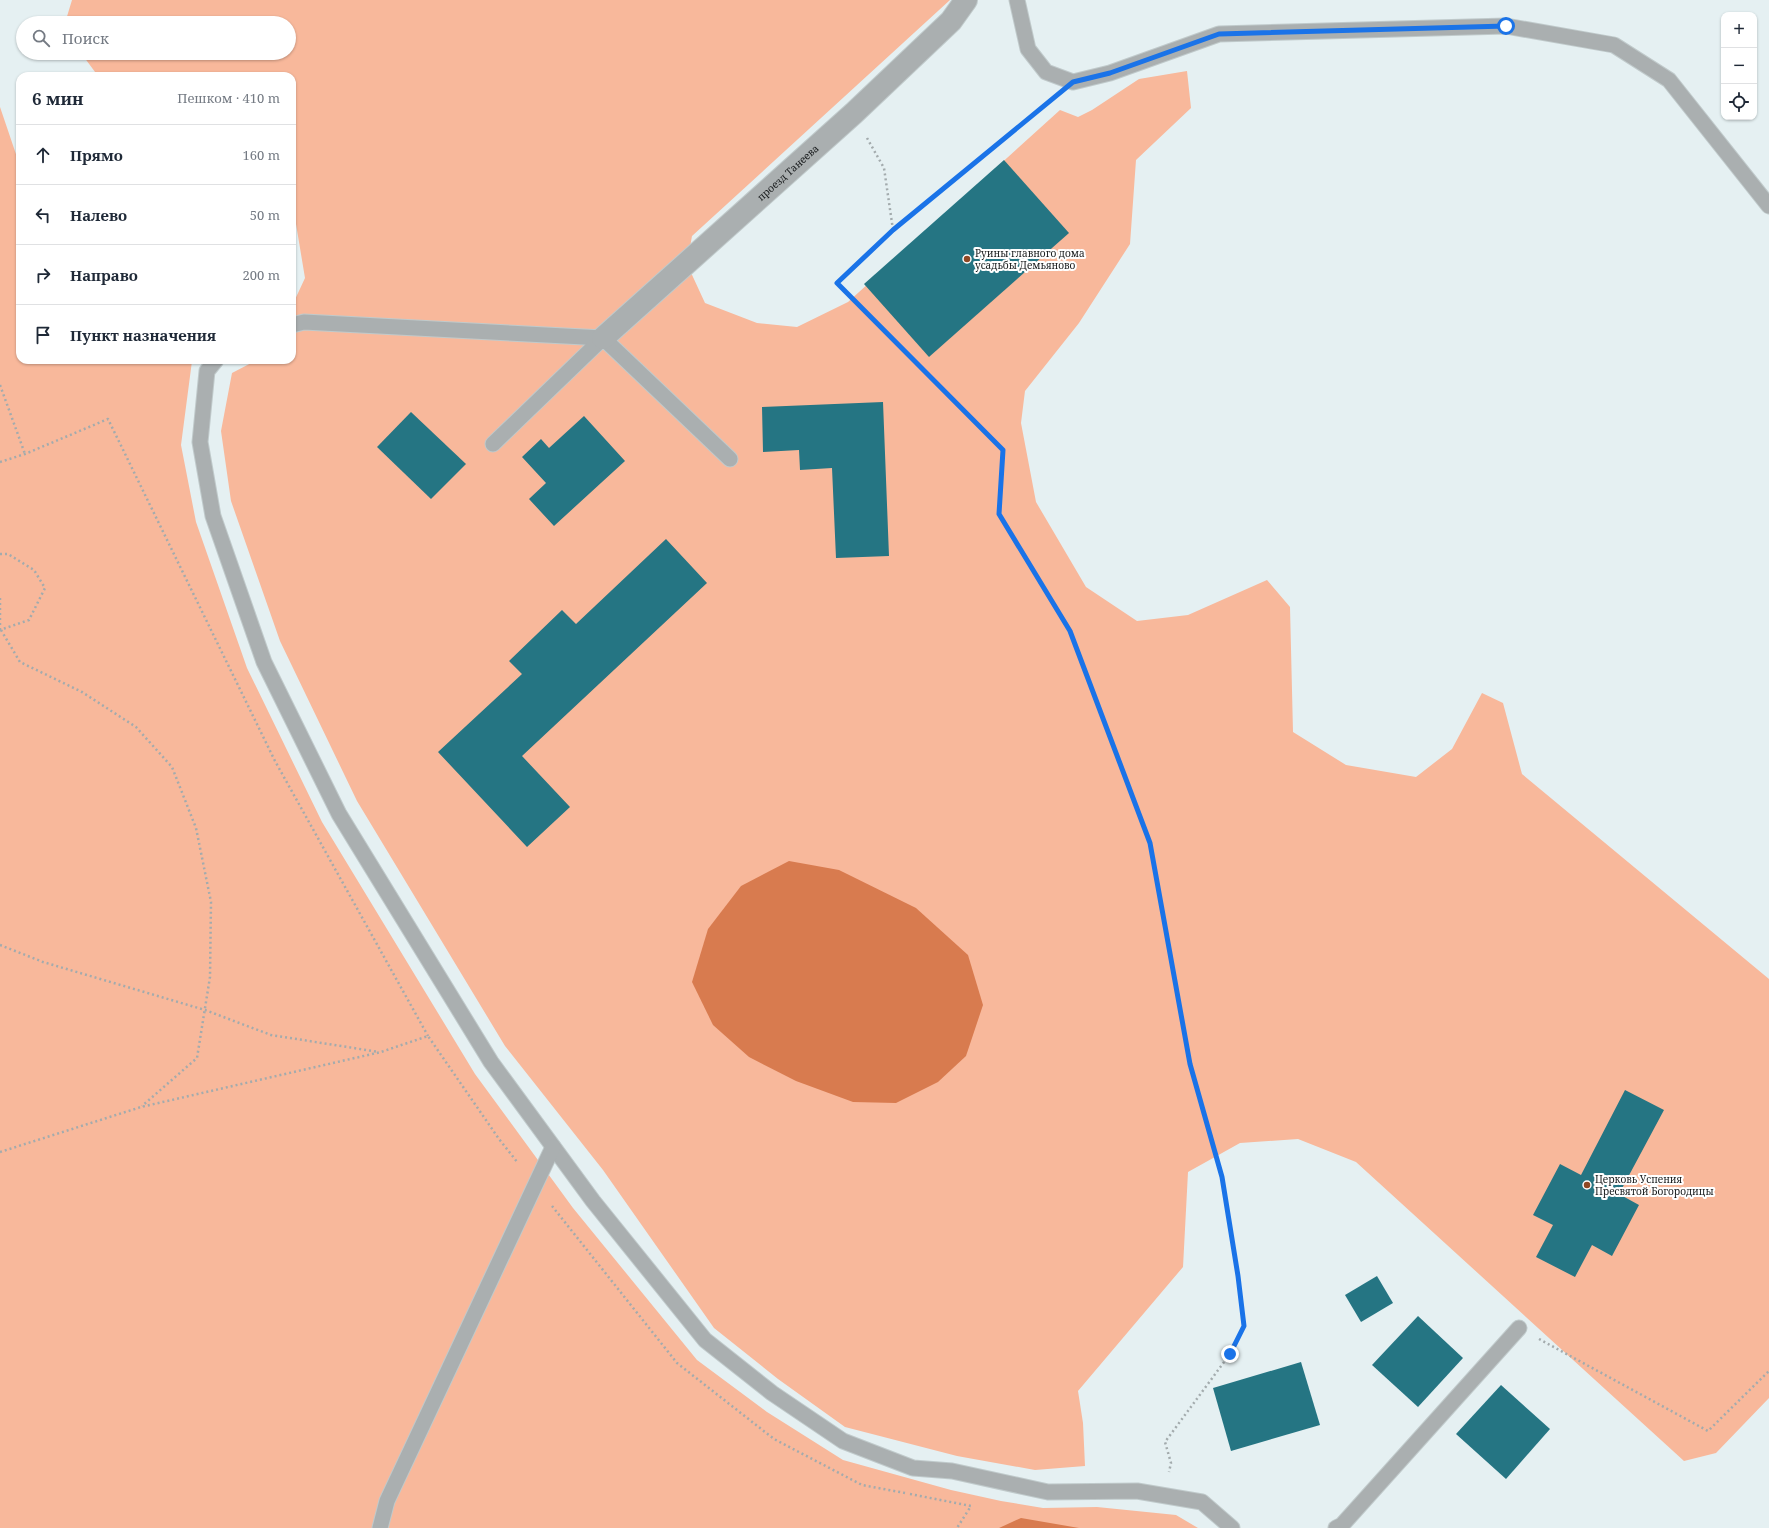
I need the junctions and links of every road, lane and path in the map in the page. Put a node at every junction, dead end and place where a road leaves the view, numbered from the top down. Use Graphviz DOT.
graph roads {
  1 [pos="966,0"];
  2 [pos="1018,0"];
  3 [pos="1073,82"];
  4 [pos="854,113"];
  5 [pos="1769,206"];
  6 [pos="893,230"];
  7 [pos="296,324"];
  8 [pos="604,338"];
  9 [pos="213,364"];
  10 [pos="0,385"];
  11 [pos="493,444"];
  12 [pos="25,454"];
  13 [pos="730,459"];
  14 [pos="0,462"];
  15 [pos="0,554"];
  16 [pos="0,598"];
  17 [pos="0,631"];
  18 [pos="0,945"];
  19 [pos="205,1010"];
  20 [pos="428,1036"];
  21 [pos="381,1052"];
  22 [pos="141,1107"];
  23 [pos="553,1147"];
  24 [pos="1519,1328"];
  25 [pos="1769,1371"];
  26 [pos="1169,1477"];
  27 [pos="972,1506"];
  28 [pos="380,1528"];
  29 [pos="957,1528"];
  30 [pos="1232,1528"];
  31 [pos="1336,1528"];
  1 -- 4 [label="street, проезд Танеева"];
  2 -- 3 [label="lane"];
  3 -- 5 [label="lane"];
  3 -- 6 [label="path"];
  4 -- 6 [label="path"];
  4 -- 8 [label="street, проезд Танеева"];
  6 -- 26 [label="path"];
  7 -- 8 [label="lane"];
  8 -- 11 [label="lane"];
  8 -- 13 [label="lane"];
  9 -- 23 [label="lane"];
  10 -- 12 [label="path"];
  12 -- 14 [label="path"];
  12 -- 20 [label="path"];
  15 -- 17 [label="path"];
  16 -- 17 [label="path"];
  17 -- 19 [label="path"];
  18 -- 19 [label="path"];
  19 -- 21 [label="path"];
  19 -- 22 [label="path"];
  23 -- 28 [label="lane"];
  23 -- 30 [label="lane"];
  24 -- 25 [label="path"];
  24 -- 31 [label="lane"];
  27 -- 29 [label="path"];
}
